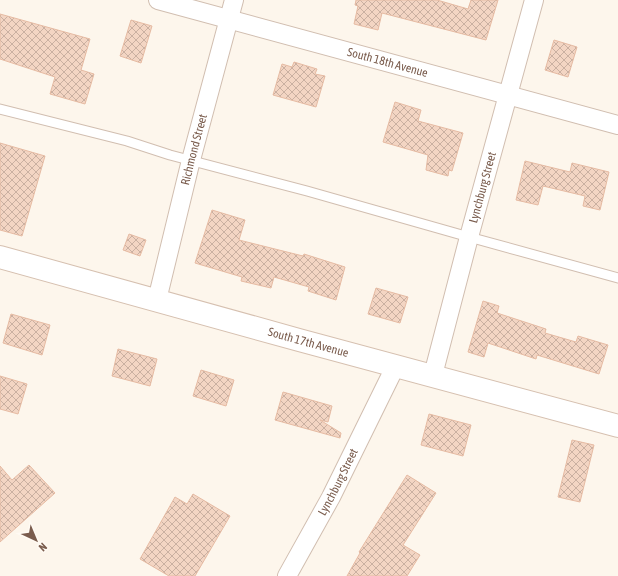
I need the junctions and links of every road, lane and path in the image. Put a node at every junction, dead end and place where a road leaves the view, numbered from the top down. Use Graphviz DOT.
graph roads {
  1 [pos="158,0"];
  2 [pos="234,0"];
  3 [pos="534,0"];
  4 [pos="228,19"];
  5 [pos="508,94"];
  6 [pos="0,109"];
  7 [pos="618,125"];
  8 [pos="191,160"];
  9 [pos="469,237"];
  10 [pos="0,257"];
  11 [pos="618,278"];
  12 [pos="157,300"];
  13 [pos="396,365"];
  14 [pos="433,375"];
  15 [pos="618,426"];
  16 [pos="287,576"];
  1 -- 4 [label="street, South 18th Avenue"];
  2 -- 4 [label="street, Richmond Street"];
  3 -- 5 [label="street, Lynchburg Street"];
  4 -- 5 [label="street, South 18th Avenue"];
  4 -- 8 [label="street, Richmond Street"];
  5 -- 7 [label="street, South 18th Avenue"];
  5 -- 9 [label="street, Lynchburg Street"];
  6 -- 8 [label="lane"];
  8 -- 9 [label="lane"];
  8 -- 12 [label="street, Richmond Street"];
  9 -- 11 [label="lane"];
  9 -- 14 [label="street, Lynchburg Street"];
  10 -- 12 [label="street, South 17th Avenue"];
  12 -- 13 [label="street, South 17th Avenue"];
  13 -- 14 [label="street, South 17th Avenue"];
  13 -- 16 [label="street, Lynchburg Street"];
  14 -- 15 [label="street, South 17th Avenue"];
}
